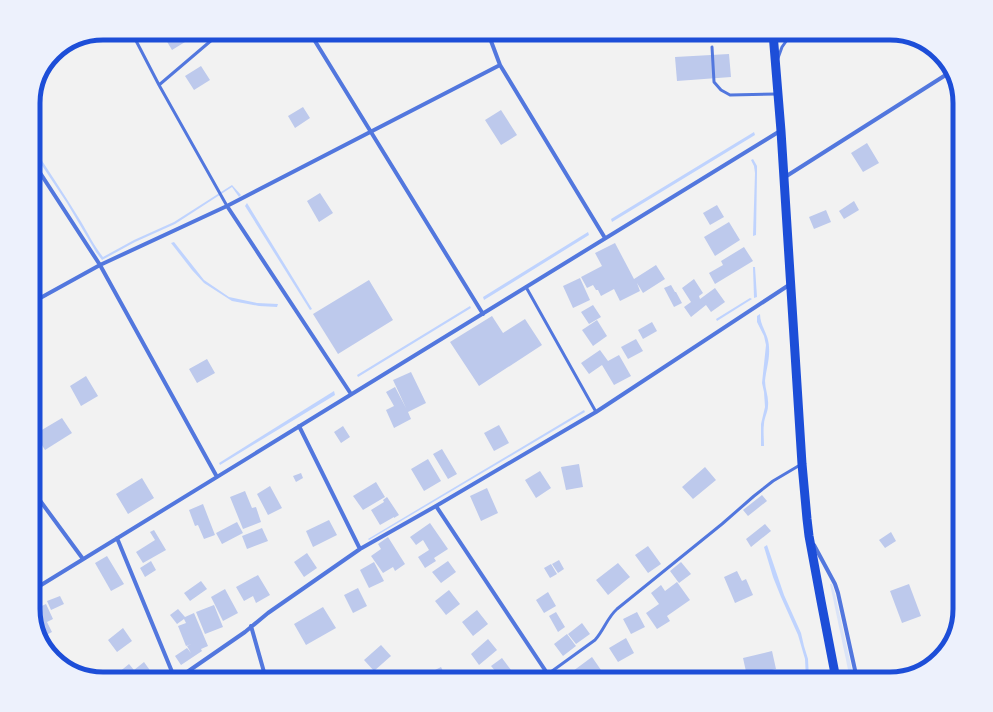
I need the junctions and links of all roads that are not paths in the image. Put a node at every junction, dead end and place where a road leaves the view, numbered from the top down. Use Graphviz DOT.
graph roads {
  1 [pos="136,40"];
  2 [pos="212,40"];
  3 [pos="314,40"];
  4 [pos="491,40"];
  5 [pos="773,40"];
  6 [pos="787,40"];
  7 [pos="712,47"];
  8 [pos="500,65"];
  9 [pos="775,69"];
  10 [pos="946,75"];
  11 [pos="159,85"];
  12 [pos="777,94"];
  13 [pos="780,131"];
  14 [pos="370,132"];
  15 [pos="40,173"];
  16 [pos="783,178"];
  17 [pos="227,206"];
  18 [pos="606,238"];
  19 [pos="100,265"];
  20 [pos="790,285"];
  21 [pos="526,287"];
  22 [pos="40,298"];
  23 [pos="483,314"];
  24 [pos="351,394"];
  25 [pos="596,412"];
  26 [pos="299,426"];
  27 [pos="802,464"];
  28 [pos="217,477"];
  29 [pos="40,501"];
  30 [pos="436,506"];
  31 [pos="809,536"];
  32 [pos="117,538"];
  33 [pos="360,549"];
  34 [pos="83,559"];
  35 [pos="40,586"];
  36 [pos="251,626"];
  37 [pos="173,672"];
  38 [pos="186,672"];
  39 [pos="264,672"];
  40 [pos="547,672"];
  41 [pos="551,672"];
  42 [pos="835,672"];
  43 [pos="855,672"];
  1 -- 11 [label="lane"];
  2 -- 11 [label="lane"];
  3 -- 14 [label="street"];
  4 -- 8 [label="street"];
  5 -- 9 [label="main road"];
  6 -- 9 [label="lane"];
  7 -- 12 [label="lane"];
  8 -- 14 [label="street"];
  8 -- 18 [label="street"];
  9 -- 12 [label="main road"];
  10 -- 16 [label="street"];
  11 -- 17 [label="lane"];
  12 -- 13 [label="main road"];
  13 -- 16 [label="main road"];
  13 -- 18 [label="street"];
  14 -- 17 [label="street"];
  14 -- 23 [label="street"];
  15 -- 19 [label="street"];
  16 -- 20 [label="main road"];
  17 -- 19 [label="street"];
  17 -- 24 [label="street"];
  18 -- 21 [label="street"];
  19 -- 22 [label="street"];
  19 -- 28 [label="street"];
  20 -- 25 [label="street"];
  20 -- 27 [label="main road"];
  21 -- 23 [label="street"];
  21 -- 25 [label="lane"];
  23 -- 24 [label="street"];
  24 -- 26 [label="street"];
  25 -- 30 [label="street"];
  26 -- 28 [label="street"];
  26 -- 33 [label="street"];
  27 -- 31 [label="main road"];
  27 -- 41 [label="lane"];
  28 -- 32 [label="street"];
  29 -- 34 [label="street"];
  30 -- 33 [label="street"];
  30 -- 40 [label="street"];
  31 -- 42 [label="main road"];
  31 -- 43 [label="street"];
  32 -- 34 [label="street"];
  32 -- 37 [label="street"];
  33 -- 36 [label="street"];
  34 -- 35 [label="street"];
  36 -- 38 [label="street"];
  36 -- 39 [label="street"];
}
